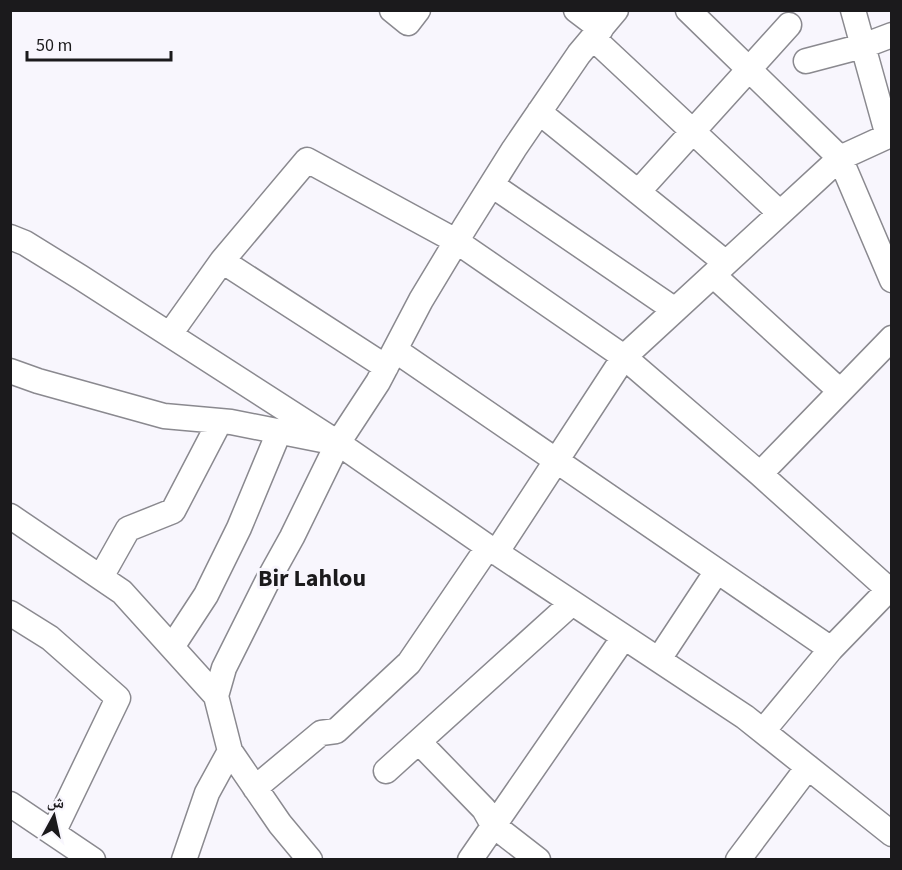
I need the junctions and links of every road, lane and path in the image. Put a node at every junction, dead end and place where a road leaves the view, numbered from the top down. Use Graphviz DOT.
graph roads {
  1 [pos="392,10"];
  2 [pos="418,10"];
  3 [pos="576,10"];
  4 [pos="688,10"];
  5 [pos="853,10"];
  6 [pos="789,25"];
  7 [pos="603,26"];
  8 [pos="891,35"];
  9 [pos="863,46"];
  10 [pos="806,61"];
  11 [pos="749,70"];
  12 [pos="539,112"];
  13 [pos="693,131"];
  14 [pos="890,135"];
  15 [pos="840,158"];
  16 [pos="492,185"];
  17 [pos="638,192"];
  18 [pos="780,213"];
  19 [pos="10,237"];
  20 [pos="456,241"];
  21 [pos="222,261"];
  22 [pos="719,269"];
  23 [pos="891,280"];
  24 [pos="675,310"];
  25 [pos="170,334"];
  26 [pos="891,338"];
  27 [pos="624,357"];
  28 [pos="390,358"];
  29 [pos="10,371"];
  30 [pos="840,391"];
  31 [pos="219,421"];
  32 [pos="279,432"];
  33 [pos="338,443"];
  34 [pos="556,460"];
  35 [pos="760,474"];
  36 [pos="10,516"];
  37 [pos="492,550"];
  38 [pos="717,571"];
  39 [pos="101,577"];
  40 [pos="890,587"];
  41 [pos="572,603"];
  42 [pos="10,613"];
  43 [pos="624,637"];
  44 [pos="172,647"];
  45 [pos="831,648"];
  46 [pos="659,660"];
  47 [pos="216,696"];
  48 [pos="763,731"];
  49 [pos="418,742"];
  50 [pos="230,751"];
  51 [pos="808,767"];
  52 [pos="386,771"];
  53 [pos="255,788"];
  54 [pos="10,804"];
  55 [pos="494,825"];
  56 [pos="53,832"];
  57 [pos="891,834"];
  58 [pos="299,856"];
  59 [pos="93,860"];
  60 [pos="184,860"];
  61 [pos="470,860"];
  62 [pos="538,860"];
  63 [pos="738,860"];
  1 -- 2 [label="street"];
  3 -- 7 [label="street"];
  4 -- 11 [label="street"];
  5 -- 9 [label="street"];
  6 -- 11 [label="street"];
  7 -- 12 [label="street"];
  7 -- 13 [label="street"];
  8 -- 9 [label="street"];
  9 -- 10 [label="street"];
  9 -- 14 [label="street"];
  11 -- 13 [label="street"];
  11 -- 15 [label="street"];
  12 -- 16 [label="street"];
  12 -- 17 [label="street"];
  13 -- 17 [label="street"];
  13 -- 18 [label="street"];
  14 -- 15 [label="street"];
  15 -- 18 [label="street"];
  15 -- 23 [label="street"];
  16 -- 20 [label="street"];
  16 -- 24 [label="street"];
  17 -- 22 [label="street"];
  18 -- 22 [label="street"];
  19 -- 25 [label="street"];
  20 -- 21 [label="street"];
  20 -- 27 [label="street"];
  20 -- 28 [label="street"];
  21 -- 25 [label="street"];
  21 -- 28 [label="street"];
  22 -- 24 [label="street"];
  22 -- 30 [label="street"];
  24 -- 27 [label="street"];
  25 -- 33 [label="street"];
  26 -- 30 [label="street"];
  27 -- 34 [label="street"];
  27 -- 35 [label="street"];
  28 -- 33 [label="street"];
  28 -- 34 [label="street"];
  29 -- 31 [label="street"];
  30 -- 35 [label="street"];
  31 -- 32 [label="street"];
  31 -- 39 [label="street"];
  32 -- 33 [label="street"];
  32 -- 44 [label="street"];
  33 -- 37 [label="street"];
  33 -- 47 [label="street"];
  34 -- 37 [label="street"];
  34 -- 38 [label="street"];
  35 -- 40 [label="street"];
  36 -- 39 [label="street"];
  37 -- 41 [label="street"];
  37 -- 53 [label="street"];
  38 -- 45 [label="street"];
  38 -- 46 [label="street"];
  39 -- 44 [label="street"];
  40 -- 45 [label="street"];
  41 -- 43 [label="street"];
  41 -- 49 [label="street"];
  42 -- 56 [label="street"];
  43 -- 46 [label="street"];
  43 -- 55 [label="street"];
  44 -- 47 [label="street"];
  45 -- 48 [label="street"];
  46 -- 48 [label="street"];
  47 -- 50 [label="street"];
  48 -- 51 [label="street"];
  49 -- 52 [label="street"];
  49 -- 55 [label="street"];
  50 -- 53 [label="street"];
  50 -- 60 [label="street"];
  51 -- 57 [label="street"];
  51 -- 63 [label="street"];
  53 -- 58 [label="street"];
  54 -- 56 [label="street"];
  55 -- 61 [label="street"];
  55 -- 62 [label="street"];
  56 -- 59 [label="street"];
}
